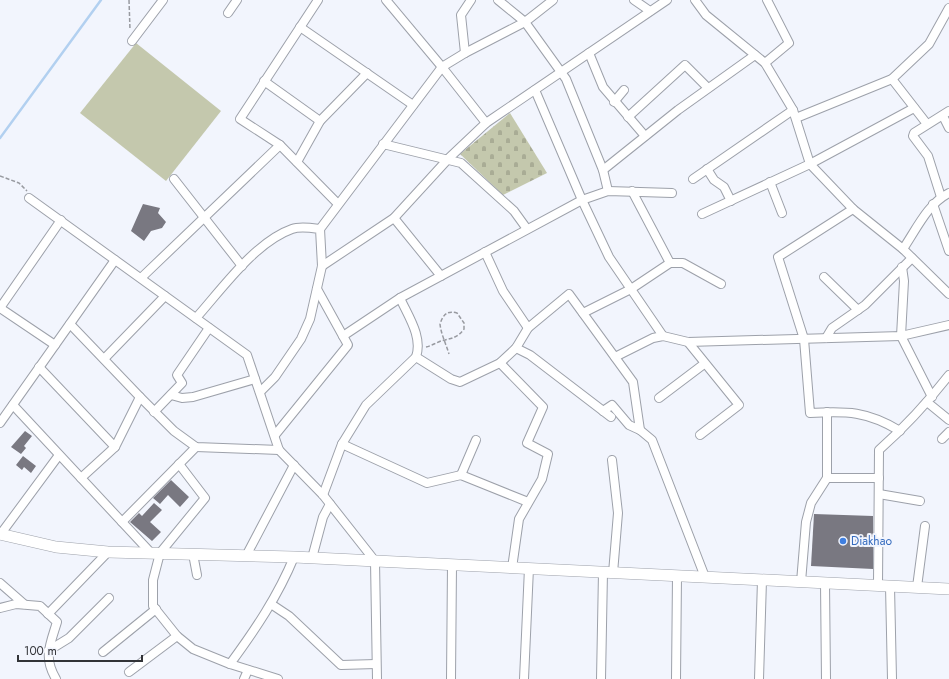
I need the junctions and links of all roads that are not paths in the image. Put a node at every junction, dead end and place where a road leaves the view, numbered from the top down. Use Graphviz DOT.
graph roads {
  1 [pos="163,0"];
  2 [pos="237,0"];
  3 [pos="318,0"];
  4 [pos="386,0"];
  5 [pos="397,0"];
  6 [pos="471,0"];
  7 [pos="498,0"];
  8 [pos="553,0"];
  9 [pos="634,0"];
  10 [pos="667,0"];
  11 [pos="695,0"];
  12 [pos="767,0"];
  13 [pos="392,7"];
  14 [pos="949,8"];
  15 [pos="650,11"];
  16 [pos="228,13"];
  17 [pos="525,22"];
  18 [pos="300,27"];
  19 [pos="132,41"];
  20 [pos="465,53"];
  21 [pos="589,53"];
  22 [pos="755,55"];
  23 [pos="764,63"];
  24 [pos="442,67"];
  25 [pos="561,72"];
  26 [pos="367,73"];
  27 [pos="892,79"];
  28 [pos="264,81"];
  29 [pos="708,88"];
  30 [pos="535,90"];
  31 [pos="624,90"];
  32 [pos="614,102"];
  33 [pos="413,105"];
  34 [pos="914,108"];
  35 [pos="795,114"];
  36 [pos="946,114"];
  37 [pos="628,117"];
  38 [pos="320,121"];
  39 [pos="486,123"];
  40 [pos="927,124"];
  41 [pos="949,128"];
  42 [pos="645,136"];
  43 [pos="383,144"];
  44 [pos="280,145"];
  45 [pos="449,158"];
  46 [pos="297,162"];
  47 [pos="810,164"];
  48 [pos="707,169"];
  49 [pos="603,170"];
  50 [pos="174,179"];
  51 [pos="693,179"];
  52 [pos="770,182"];
  53 [pos="608,191"];
  54 [pos="632,191"];
  55 [pos="672,193"];
  56 [pos="949,193"];
  57 [pos="941,197"];
  58 [pos="29,198"];
  59 [pos="582,200"];
  60 [pos="731,201"];
  61 [pos="338,204"];
  62 [pos="934,204"];
  63 [pos="853,209"];
  64 [pos="782,213"];
  65 [pos="702,214"];
  66 [pos="204,218"];
  67 [pos="394,218"];
  68 [pos="61,220"];
  69 [pos="320,229"];
  70 [pos="527,229"];
  71 [pos="902,249"];
  72 [pos="949,251"];
  73 [pos="485,252"];
  74 [pos="912,258"];
  75 [pos="115,260"];
  76 [pos="670,263"];
  77 [pos="242,266"];
  78 [pos="322,266"];
  79 [pos="902,267"];
  80 [pos="441,276"];
  81 [pos="824,277"];
  82 [pos="141,278"];
  83 [pos="721,284"];
  84 [pos="317,289"];
  85 [pos="631,289"];
  86 [pos="949,294"];
  87 [pos="165,296"];
  88 [pos="400,298"];
  89 [pos="0,308"];
  90 [pos="858,310"];
  91 [pos="583,313"];
  92 [pos="196,318"];
  93 [pos="70,324"];
  94 [pos="949,325"];
  95 [pos="209,328"];
  96 [pos="528,328"];
  97 [pos="343,336"];
  98 [pos="663,336"];
  99 [pos="901,336"];
  100 [pos="826,338"];
  101 [pos="804,339"];
  102 [pos="688,342"];
  103 [pos="55,345"];
  104 [pos="516,348"];
  105 [pos="418,353"];
  106 [pos="615,357"];
  107 [pos="104,359"];
  108 [pos="500,363"];
  109 [pos="704,364"];
  110 [pos="39,367"];
  111 [pos="949,375"];
  112 [pos="255,379"];
  113 [pos="260,392"];
  114 [pos="171,395"];
  115 [pos="140,397"];
  116 [pos="659,398"];
  117 [pos="930,400"];
  118 [pos="12,405"];
  119 [pos="603,411"];
  120 [pos="154,412"];
  121 [pos="827,412"];
  122 [pos="610,417"];
  123 [pos="949,420"];
  124 [pos="0,423"];
  125 [pos="640,430"];
  126 [pos="900,431"];
  127 [pos="949,432"];
  128 [pos="275,435"];
  129 [pos="700,435"];
  130 [pos="942,439"];
  131 [pos="476,440"];
  132 [pos="342,444"];
  133 [pos="115,446"];
  134 [pos="196,447"];
  135 [pos="280,450"];
  136 [pos="59,455"];
  137 [pos="612,460"];
  138 [pos="180,464"];
  139 [pos="294,465"];
  140 [pos="461,475"];
  141 [pos="81,478"];
  142 [pos="827,478"];
  143 [pos="879,478"];
  144 [pos="879,494"];
  145 [pos="323,495"];
  146 [pos="920,500"];
  147 [pos="528,502"];
  148 [pos="330,504"];
  149 [pos="122,522"];
  150 [pos="925,526"];
  151 [pos="0,535"];
  152 [pos="108,552"];
  153 [pos="156,553"];
  154 [pos="193,554"];
  155 [pos="246,556"];
  156 [pos="294,557"];
  157 [pos="312,558"];
  158 [pos="375,561"];
  159 [pos="452,565"];
  160 [pos="512,568"];
  161 [pos="529,568"];
  162 [pos="608,572"];
  163 [pos="197,575"];
  164 [pos="677,576"];
  165 [pos="705,577"];
  166 [pos="762,580"];
  167 [pos="801,582"];
  168 [pos="0,583"];
  169 [pos="825,583"];
  170 [pos="878,586"];
  171 [pos="890,586"];
  172 [pos="917,587"];
  173 [pos="949,589"];
  174 [pos="109,598"];
  175 [pos="24,604"];
  176 [pos="271,604"];
  177 [pos="0,608"];
  178 [pos="156,610"];
  179 [pos="48,614"];
  180 [pos="176,636"];
  181 [pos="48,650"];
  182 [pos="103,652"];
  183 [pos="230,664"];
  184 [pos="376,664"];
  185 [pos="248,670"];
  186 [pos="129,672"];
  187 [pos="56,679"];
  188 [pos="244,679"];
  189 [pos="278,679"];
  190 [pos="377,679"];
  191 [pos="451,679"];
  192 [pos="524,679"];
  193 [pos="601,679"];
  194 [pos="676,679"];
  195 [pos="759,679"];
  196 [pos="826,679"];
  197 [pos="892,679"];
  1 -- 19 [label="street"];
  2 -- 16 [label="street"];
  3 -- 18 [label="street"];
  4 -- 13 [label="street"];
  5 -- 13 [label="street"];
  6 -- 20 [label="street"];
  7 -- 17 [label="street"];
  8 -- 17 [label="street"];
  9 -- 15 [label="street"];
  10 -- 15 [label="street"];
  11 -- 22 [label="street"];
  12 -- 23 [label="street"];
  13 -- 24 [label="street"];
  14 -- 27 [label="street"];
  15 -- 21 [label="street"];
  17 -- 20 [label="street"];
  17 -- 25 [label="street"];
  18 -- 26 [label="street"];
  18 -- 28 [label="street"];
  20 -- 24 [label="street"];
  21 -- 25 [label="street"];
  21 -- 32 [label="street"];
  22 -- 23 [label="street"];
  22 -- 29 [label="street"];
  23 -- 35 [label="street"];
  24 -- 33 [label="street"];
  24 -- 39 [label="street"];
  25 -- 30 [label="street"];
  25 -- 49 [label="street"];
  26 -- 33 [label="street"];
  26 -- 38 [label="street"];
  27 -- 34 [label="street"];
  27 -- 35 [label="street"];
  28 -- 38 [label="street"];
  28 -- 44 [label="street"];
  29 -- 37 [label="street"];
  29 -- 42 [label="street"];
  30 -- 39 [label="street"];
  30 -- 59 [label="street"];
  31 -- 32 [label="street"];
  32 -- 37 [label="street"];
  33 -- 43 [label="street"];
  34 -- 40 [label="street"];
  34 -- 47 [label="street"];
  35 -- 47 [label="street"];
  35 -- 48 [label="street"];
  36 -- 40 [label="street"];
  36 -- 41 [label="street"];
  37 -- 42 [label="street"];
  38 -- 46 [label="street"];
  39 -- 45 [label="street"];
  40 -- 57 [label="street"];
  42 -- 49 [label="street"];
  43 -- 45 [label="street"];
  43 -- 61 [label="street"];
  44 -- 46 [label="street"];
  44 -- 66 [label="street"];
  45 -- 67 [label="street"];
  45 -- 70 [label="street"];
  46 -- 61 [label="street"];
  47 -- 52 [label="street"];
  47 -- 63 [label="street"];
  48 -- 51 [label="street"];
  48 -- 60 [label="street"];
  49 -- 53 [label="street"];
  50 -- 66 [label="street"];
  52 -- 60 [label="street"];
  52 -- 64 [label="street"];
  53 -- 54 [label="street"];
  53 -- 59 [label="street"];
  54 -- 55 [label="street"];
  54 -- 76 [label="street"];
  56 -- 57 [label="street"];
  57 -- 62 [label="street"];
  58 -- 68 [label="street"];
  59 -- 70 [label="street"];
  59 -- 85 [label="street"];
  60 -- 65 [label="street"];
  61 -- 69 [label="street"];
  62 -- 71 [label="street"];
  62 -- 72 [label="street"];
  63 -- 71 [label="street"];
  63 -- 101 [label="street"];
  66 -- 77 [label="street"];
  66 -- 82 [label="street"];
  67 -- 78 [label="street"];
  67 -- 80 [label="street"];
  68 -- 75 [label="street"];
  68 -- 89 [label="street"];
  69 -- 77 [label="street"];
  69 -- 78 [label="street"];
  70 -- 73 [label="street"];
  71 -- 74 [label="street"];
  73 -- 80 [label="street"];
  73 -- 96 [label="street"];
  74 -- 79 [label="street"];
  74 -- 86 [label="street"];
  75 -- 82 [label="street"];
  75 -- 93 [label="street"];
  76 -- 83 [label="street"];
  76 -- 85 [label="street"];
  77 -- 92 [label="street"];
  78 -- 84 [label="street"];
  79 -- 90 [label="street"];
  79 -- 99 [label="street"];
  80 -- 88 [label="street"];
  81 -- 90 [label="street"];
  82 -- 87 [label="street"];
  84 -- 97 [label="street"];
  84 -- 113 [label="street"];
  85 -- 91 [label="street"];
  85 -- 98 [label="street"];
  87 -- 92 [label="street"];
  87 -- 107 [label="street"];
  88 -- 97 [label="street"];
  88 -- 105 [label="street"];
  89 -- 103 [label="street"];
  90 -- 100 [label="street"];
  91 -- 96 [label="street"];
  91 -- 106 [label="street"];
  92 -- 95 [label="street"];
  93 -- 103 [label="street"];
  93 -- 107 [label="street"];
  94 -- 99 [label="street"];
  95 -- 112 [label="street"];
  95 -- 114 [label="street"];
  96 -- 104 [label="street"];
  97 -- 128 [label="street"];
  98 -- 102 [label="street"];
  98 -- 106 [label="street"];
  99 -- 100 [label="street"];
  99 -- 117 [label="street"];
  100 -- 101 [label="street"];
  101 -- 102 [label="street"];
  101 -- 121 [label="street"];
  102 -- 109 [label="street"];
  103 -- 110 [label="street"];
  104 -- 108 [label="street"];
  104 -- 119 [label="street"];
  105 -- 108 [label="street"];
  105 -- 132 [label="street"];
  106 -- 125 [label="street"];
  107 -- 115 [label="street"];
  108 -- 147 [label="street"];
  109 -- 116 [label="street"];
  109 -- 129 [label="street"];
  110 -- 118 [label="street"];
  110 -- 133 [label="street"];
  111 -- 117 [label="street"];
  112 -- 113 [label="street"];
  112 -- 114 [label="street"];
  113 -- 128 [label="street"];
  114 -- 120 [label="street"];
  115 -- 120 [label="street"];
  115 -- 133 [label="street"];
  117 -- 123 [label="street"];
  117 -- 126 [label="street"];
  118 -- 124 [label="street"];
  118 -- 136 [label="street"];
  119 -- 122 [label="street"];
  119 -- 125 [label="street"];
  120 -- 134 [label="street"];
  121 -- 126 [label="street"];
  121 -- 142 [label="street"];
  125 -- 165 [label="street"];
  126 -- 143 [label="street"];
  127 -- 130 [label="street"];
  128 -- 135 [label="street"];
  131 -- 140 [label="street"];
  132 -- 140 [label="street"];
  132 -- 145 [label="street"];
  133 -- 141 [label="street"];
  134 -- 135 [label="street"];
  134 -- 138 [label="street"];
  135 -- 139 [label="street"];
  136 -- 141 [label="street"];
  136 -- 151 [label="street"];
  137 -- 162 [label="street"];
  138 -- 149 [label="street"];
  138 -- 153 [label="street"];
  139 -- 145 [label="street"];
  139 -- 155 [label="street"];
  140 -- 147 [label="street"];
  141 -- 149 [label="street"];
  142 -- 143 [label="street"];
  142 -- 167 [label="street"];
  143 -- 144 [label="street"];
  144 -- 146 [label="street"];
  144 -- 170 [label="street"];
  145 -- 148 [label="street"];
  147 -- 160 [label="street"];
  148 -- 157 [label="street"];
  148 -- 158 [label="street"];
  149 -- 153 [label="street"];
  150 -- 172 [label="street"];
  151 -- 152 [label="main road"];
  152 -- 153 [label="main road"];
  152 -- 179 [label="street"];
  153 -- 154 [label="main road"];
  153 -- 178 [label="street"];
  154 -- 155 [label="main road"];
  154 -- 163 [label="street"];
  155 -- 156 [label="main road"];
  156 -- 157 [label="main road"];
  156 -- 176 [label="street"];
  157 -- 158 [label="main road"];
  158 -- 159 [label="main road"];
  158 -- 184 [label="street"];
  159 -- 160 [label="main road"];
  159 -- 191 [label="street"];
  160 -- 161 [label="main road"];
  161 -- 162 [label="main road"];
  161 -- 192 [label="street"];
  162 -- 164 [label="main road"];
  162 -- 193 [label="street"];
  164 -- 165 [label="main road"];
  164 -- 194 [label="street"];
  165 -- 166 [label="main road"];
  166 -- 167 [label="main road"];
  166 -- 195 [label="street"];
  167 -- 169 [label="main road"];
  168 -- 175 [label="street"];
  169 -- 170 [label="main road"];
  169 -- 196 [label="street"];
  170 -- 171 [label="main road"];
  171 -- 172 [label="main road"];
  171 -- 197 [label="street"];
  172 -- 173 [label="main road"];
  174 -- 181 [label="street"];
  175 -- 177 [label="street"];
  175 -- 179 [label="street"];
  176 -- 183 [label="street"];
  176 -- 184 [label="street"];
  178 -- 180 [label="street"];
  178 -- 182 [label="street"];
  179 -- 181 [label="street"];
  180 -- 183 [label="street"];
  180 -- 186 [label="street"];
  181 -- 187 [label="street"];
  183 -- 185 [label="street"];
  184 -- 190 [label="street"];
  185 -- 188 [label="street"];
  185 -- 189 [label="street"];
}
